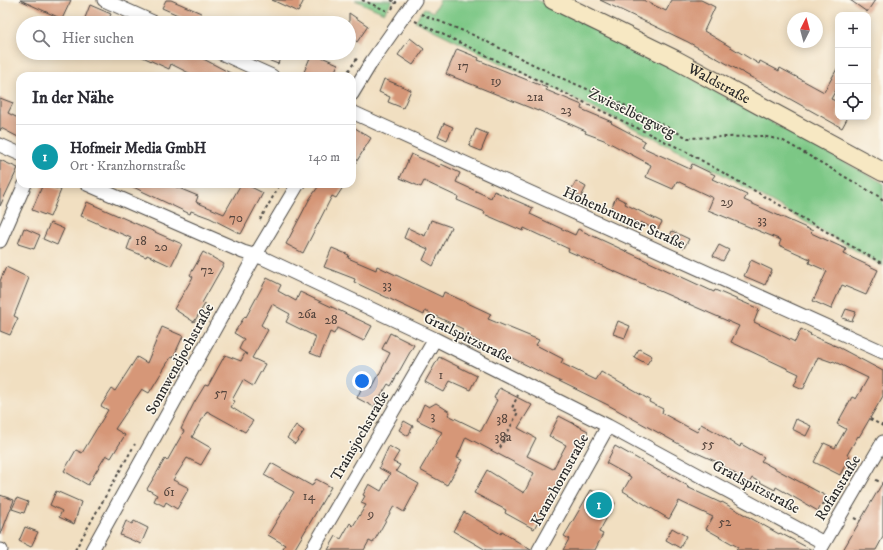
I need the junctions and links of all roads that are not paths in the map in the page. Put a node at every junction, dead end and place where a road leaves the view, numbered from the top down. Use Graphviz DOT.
graph roads {
  1 [pos="104,0"];
  2 [pos="553,0"];
  3 [pos="409,9"];
  4 [pos="139,16"];
  5 [pos="237,60"];
  6 [pos="263,72"];
  7 [pos="356,88"];
  8 [pos="356,114"];
  9 [pos="0,145"];
  10 [pos="16,152"];
  11 [pos="883,172"];
  12 [pos="23,188"];
  13 [pos="96,188"];
  14 [pos="296,188"];
  15 [pos="0,241"];
  16 [pos="255,256"];
  17 [pos="436,339"];
  18 [pos="883,352"];
  19 [pos="608,426"];
  20 [pos="883,442"];
  21 [pos="822,546"];
  22 [pos="92,550"];
  23 [pos="312,550"];
  24 [pos="540,550"];
  1 -- 4 [label="street"];
  2 -- 11 [label="street, Waldstraße"];
  3 -- 7 [label="street"];
  5 -- 6 [label="street"];
  8 -- 18 [label="street, Hohenbrunner Straße"];
  9 -- 10 [label="street"];
  12 -- 15 [label="street"];
  13 -- 16 [label="street, Gratlspitzstraße"];
  14 -- 16 [label="street, Sonnwendjochstraße"];
  16 -- 17 [label="street, Gratlspitzstraße"];
  16 -- 22 [label="street, Sonnwendjochstraße"];
  17 -- 19 [label="street, Gratlspitzstraße"];
  17 -- 23 [label="street, Trainsjochstraße"];
  19 -- 21 [label="street, Gratlspitzstraße"];
  19 -- 24 [label="street, Kranzhornstraße"];
  20 -- 21 [label="street, Rofanstraße"];
}
